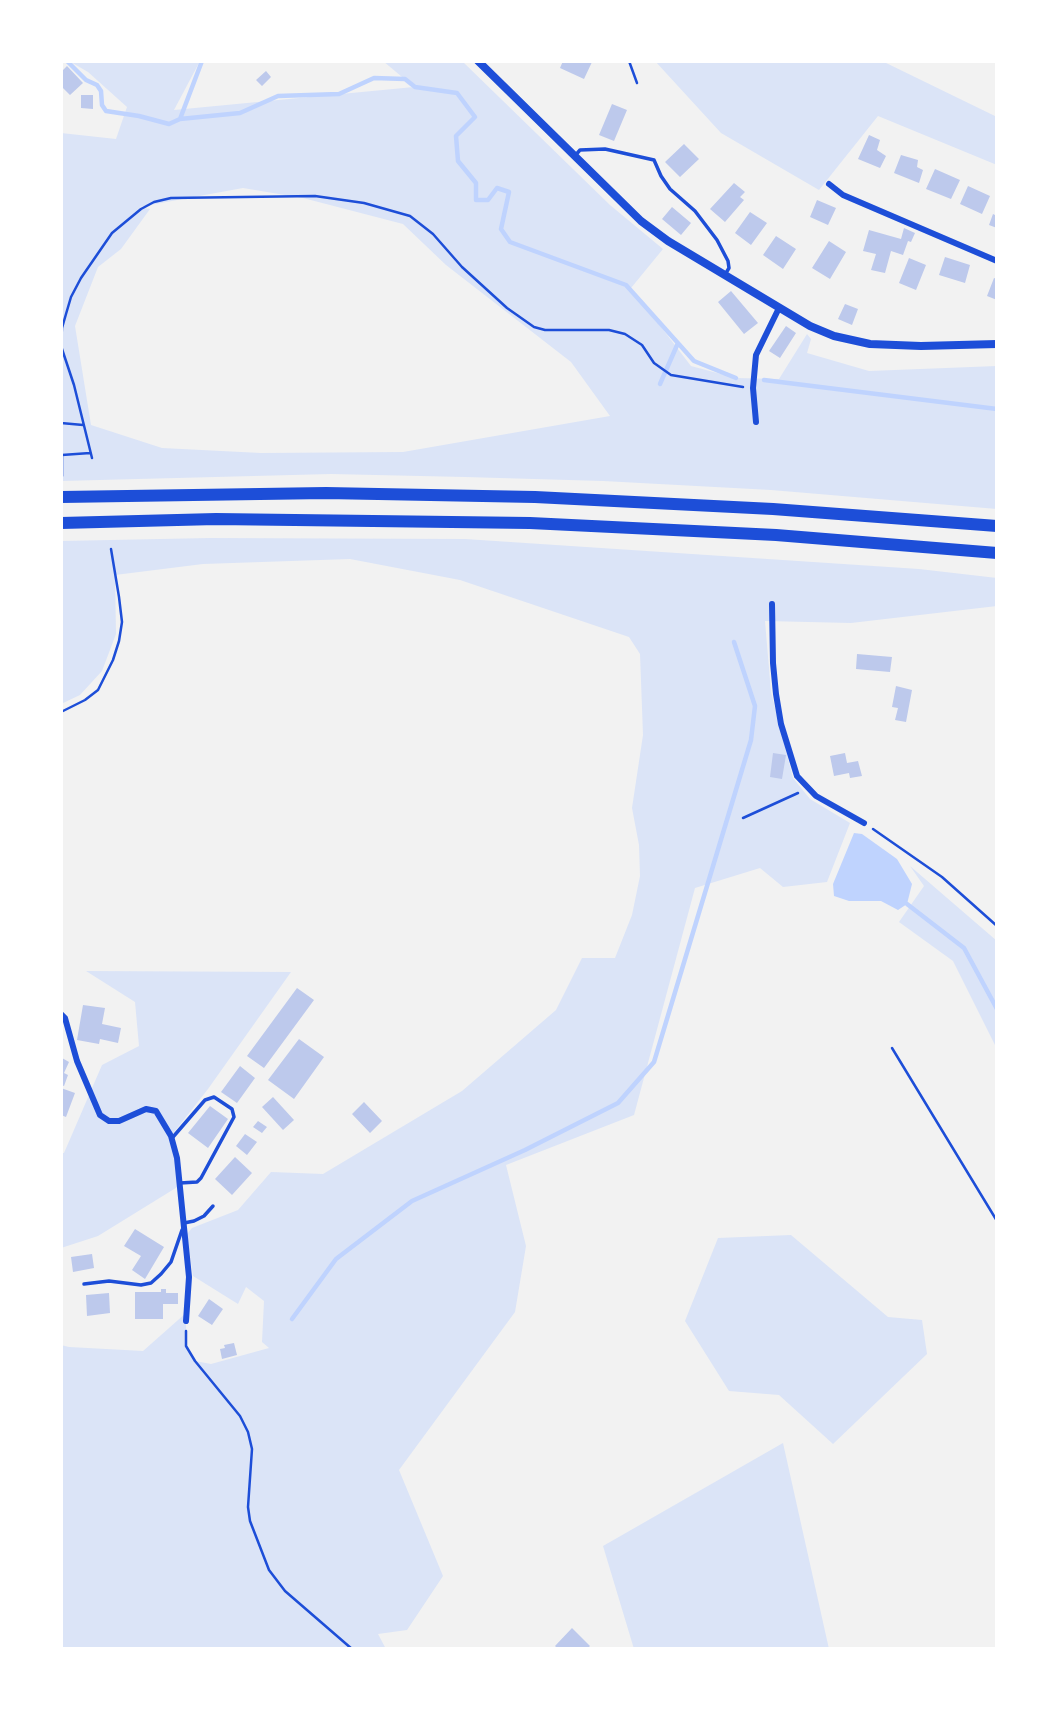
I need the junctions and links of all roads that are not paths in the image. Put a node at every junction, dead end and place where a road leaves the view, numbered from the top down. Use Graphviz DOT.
graph roads {
  1 [pos="478,61"];
  2 [pos="573,157"];
  3 [pos="829,184"];
  4 [pos="997,261"];
  5 [pos="725,275"];
  6 [pos="779,308"];
  7 [pos="997,344"];
  8 [pos="756,422"];
  9 [pos="61,497"];
  10 [pos="61,523"];
  11 [pos="997,526"];
  12 [pos="997,553"];
  13 [pos="772,604"];
  14 [pos="864,822"];
  15 [pos="61,1014"];
  16 [pos="172,1139"];
  17 [pos="178,1183"];
  18 [pos="213,1206"];
  19 [pos="184,1225"];
  20 [pos="84,1284"];
  21 [pos="186,1321"];
  1 -- 2 [label="street"];
  2 -- 5 [label="street"];
  2 -- 5 [label="lane"];
  3 -- 4 [label="street"];
  5 -- 6 [label="street"];
  6 -- 7 [label="street"];
  6 -- 8 [label="street"];
  9 -- 11 [label="highway"];
  10 -- 12 [label="highway"];
  13 -- 14 [label="street"];
  15 -- 16 [label="street"];
  16 -- 17 [label="street"];
  16 -- 17 [label="lane"];
  17 -- 19 [label="street"];
  18 -- 19 [label="lane"];
  19 -- 20 [label="lane"];
  19 -- 21 [label="street"];
}
